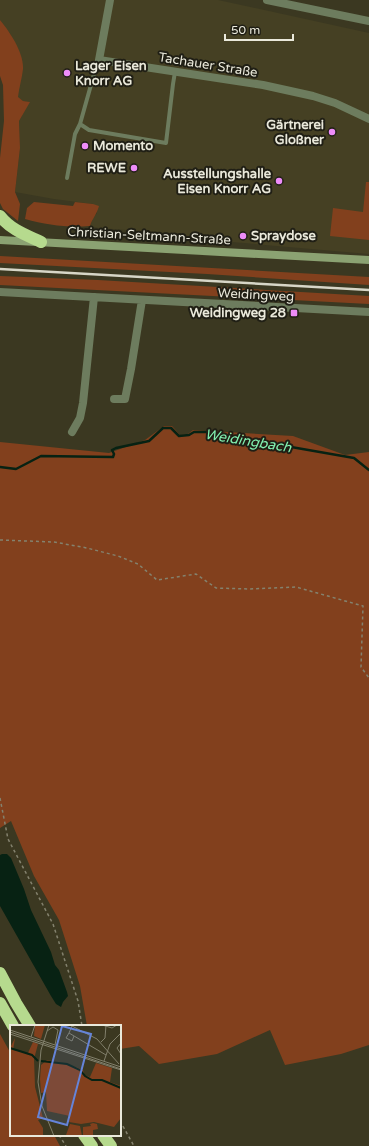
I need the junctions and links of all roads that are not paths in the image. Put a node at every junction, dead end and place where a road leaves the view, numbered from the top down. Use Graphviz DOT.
graph roads {
  1 [pos="110,0"];
  2 [pos="267,0"];
  3 [pos="369,21"];
  4 [pos="99,60"];
  5 [pos="175,72"];
  6 [pos="369,118"];
  7 [pos="80,124"];
  8 [pos="67,178"];
  9 [pos="0,216"];
  10 [pos="0,240"];
  11 [pos="41,242"];
  12 [pos="369,260"];
  13 [pos="0,292"];
  14 [pos="94,297"];
  15 [pos="142,300"];
  16 [pos="369,312"];
  17 [pos="114,399"];
  18 [pos="72,432"];
  19 [pos="0,973"];
  20 [pos="0,1003"];
  21 [pos="12,1025"];
  22 [pos="29,1025"];
  23 [pos="85,1136"];
  24 [pos="104,1136"];
  25 [pos="92,1146"];
  26 [pos="111,1146"];
  1 -- 4 [label="street"];
  2 -- 3 [label="street"];
  4 -- 5 [label="street, Tachauer Straße"];
  4 -- 7 [label="lane"];
  5 -- 6 [label="street, Tachauer Straße"];
  5 -- 7 [label="lane"];
  7 -- 8 [label="lane"];
  9 -- 11 [label="highway"];
  10 -- 11 [label="main road, Christian-Seltmann-Straße"];
  11 -- 12 [label="main road, Christian-Seltmann-Straße"];
  13 -- 14 [label="street, Weidingweg"];
  14 -- 15 [label="street, Weidingweg"];
  14 -- 18 [label="street"];
  15 -- 16 [label="street, Weidingweg"];
  15 -- 17 [label="street"];
  19 -- 22 [label="highway"];
  20 -- 21 [label="highway"];
  23 -- 25 [label="highway"];
  24 -- 26 [label="highway"];
}
